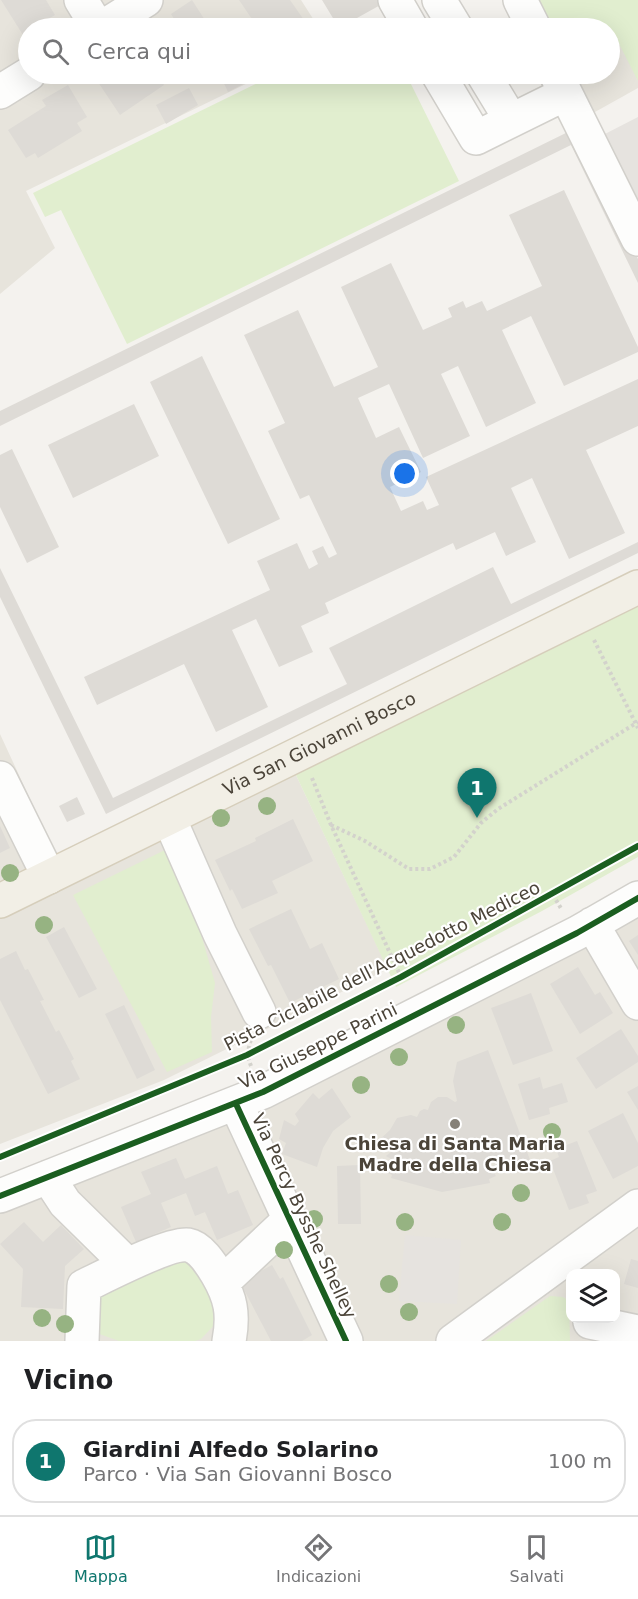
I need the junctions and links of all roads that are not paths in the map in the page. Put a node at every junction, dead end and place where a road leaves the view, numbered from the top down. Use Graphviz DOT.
graph roads {
  1 [pos="81,0"];
  2 [pos="146,0"];
  3 [pos="395,0"];
  4 [pos="439,0"];
  5 [pos="520,0"];
  6 [pos="93,18"];
  7 [pos="116,18"];
  8 [pos="405,18"];
  9 [pos="450,18"];
  10 [pos="529,18"];
  11 [pos="18,81"];
  12 [pos="444,84"];
  13 [pos="489,84"];
  14 [pos="561,84"];
  15 [pos="0,92"];
  16 [pos="511,120"];
  17 [pos="638,239"];
  18 [pos="638,587"];
  19 [pos="0,777"];
  20 [pos="169,818"];
  21 [pos="49,877"];
  22 [pos="638,898"];
  23 [pos="0,901"];
  24 [pos="592,924"];
  25 [pos="638,1003"];
  26 [pos="258,1012"];
  27 [pos="249,1098"];
  28 [pos="48,1176"];
  29 [pos="0,1196"];
  30 [pos="638,1206"];
  31 [pos="289,1220"];
  32 [pos="581,1262"];
  33 [pos="127,1264"];
  34 [pos="222,1283"];
  35 [pos="590,1327"];
  36 [pos="638,1332"];
  37 [pos="82,1341"];
  38 [pos="229,1341"];
  39 [pos="346,1341"];
  40 [pos="453,1341"];
  1 -- 6 [label="street"];
  2 -- 7 [label="street"];
  3 -- 8 [label="street"];
  4 -- 9 [label="street"];
  5 -- 10 [label="street"];
  11 -- 15 [label="street"];
  12 -- 16 [label="street"];
  13 -- 16 [label="street"];
  14 -- 16 [label="street"];
  14 -- 17 [label="street"];
  18 -- 20 [label="main road, Via San Giovanni Bosco"];
  19 -- 21 [label="street"];
  20 -- 21 [label="main road, Via San Giovanni Bosco"];
  20 -- 26 [label="street"];
  21 -- 23 [label="main road, Via San Giovanni Bosco"];
  22 -- 24 [label="street, Via Giuseppe Parini"];
  24 -- 25 [label="street"];
  24 -- 27 [label="street, Via Giuseppe Parini"];
  27 -- 28 [label="street, Via Giuseppe Parini"];
  27 -- 31 [label="street, Via Percy Bysshe Shelley"];
  28 -- 29 [label="street, Via Giuseppe Parini"];
  28 -- 33 [label="street"];
  30 -- 32 [label="street"];
  31 -- 34 [label="street"];
  31 -- 39 [label="street, Via Percy Bysshe Shelley"];
  32 -- 40 [label="street"];
  33 -- 34 [label="street"];
  33 -- 37 [label="street"];
  34 -- 38 [label="street"];
  35 -- 36 [label="street"];
}
